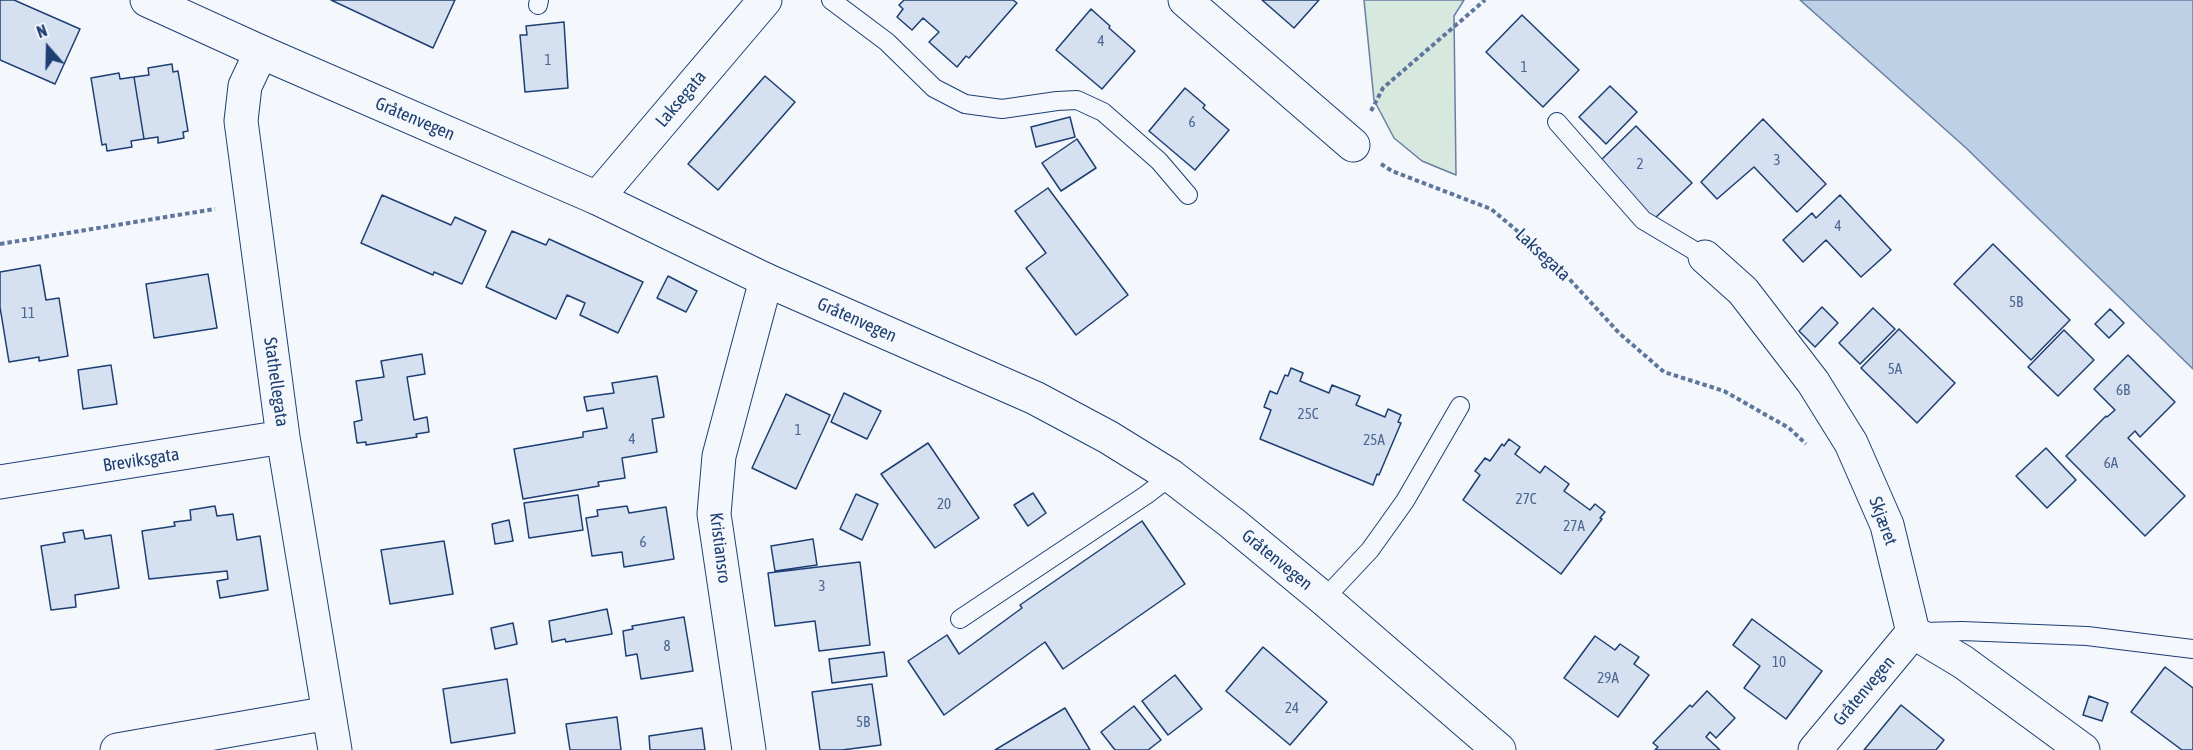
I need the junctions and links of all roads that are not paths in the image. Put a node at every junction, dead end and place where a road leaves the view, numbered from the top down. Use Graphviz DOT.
graph roads {
  1 [pos="831,0"];
  2 [pos="1185,0"];
  3 [pos="152,1"];
  4 [pos="761,1"];
  5 [pos="261,52"];
  6 [pos="1557,122"];
  7 [pos="1353,145"];
  8 [pos="1188,195"];
  9 [pos="597,198"];
  10 [pos="1705,257"];
  11 [pos="766,280"];
  12 [pos="1460,406"];
  13 [pos="283,437"];
  14 [pos="1171,476"];
  15 [pos="0,482"];
  16 [pos="1324,599"];
  17 [pos="960,619"];
  18 [pos="1913,632"];
  19 [pos="2193,649"];
  20 [pos="329,713"];
  21 [pos="117,750"];
  22 [pos="335,750"];
  23 [pos="749,750"];
  24 [pos="1499,750"];
  25 [pos="1815,750"];
  26 [pos="2083,750"];
  1 -- 8 [label="lane"];
  2 -- 7 [label="street"];
  3 -- 5 [label="street, Gråtenvegen"];
  4 -- 9 [label="street, Laksegata"];
  5 -- 9 [label="street, Gråtenvegen"];
  5 -- 13 [label="street, Stathellegata"];
  6 -- 10 [label="lane"];
  9 -- 11 [label="street, Gråtenvegen"];
  10 -- 18 [label="street, Skjæret"];
  11 -- 14 [label="street, Gråtenvegen"];
  11 -- 23 [label="street, Kristiansro"];
  12 -- 16 [label="lane"];
  13 -- 15 [label="street, Breviksgata"];
  13 -- 20 [label="street, Stathellegata"];
  14 -- 16 [label="street, Gråtenvegen"];
  14 -- 17 [label="lane"];
  16 -- 24 [label="street, Gråtenvegen"];
  18 -- 19 [label="lane"];
  18 -- 25 [label="street, Gråtenvegen"];
  18 -- 26 [label="street"];
  20 -- 21 [label="street"];
  20 -- 22 [label="street, Stathellegata"];
}
